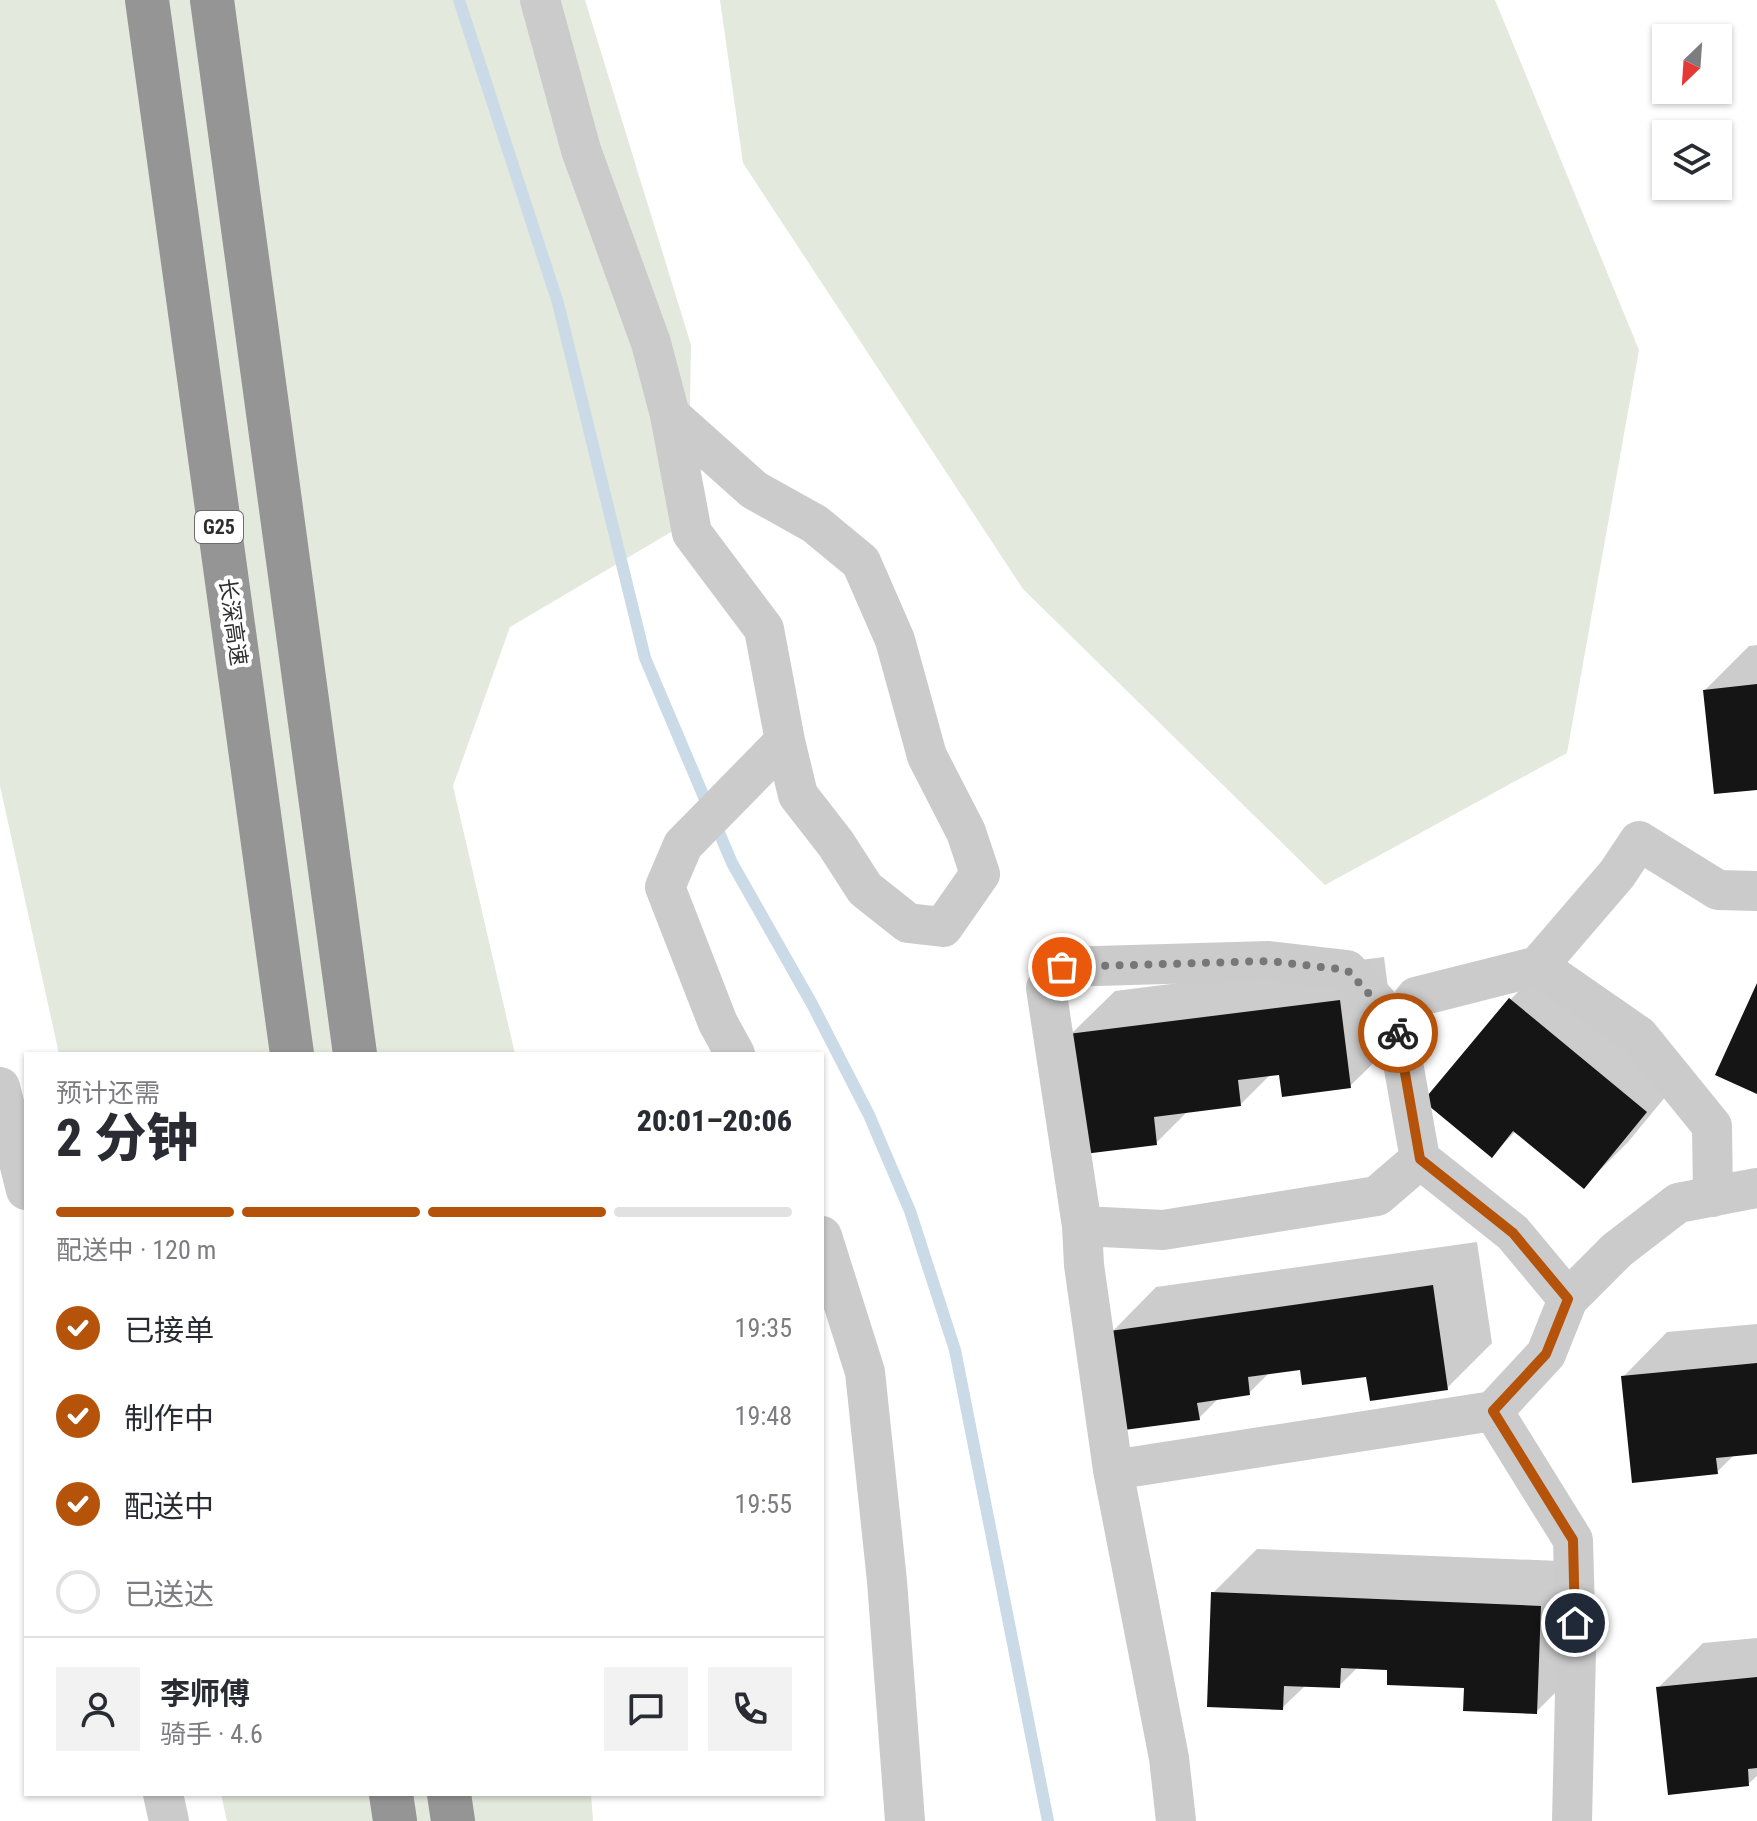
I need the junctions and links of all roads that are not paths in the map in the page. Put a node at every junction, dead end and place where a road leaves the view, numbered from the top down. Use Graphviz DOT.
graph roads {
  1 [pos="147,0"];
  2 [pos="212,0"];
  3 [pos="540,0"];
  4 [pos="670,415"];
  5 [pos="785,741"];
  6 [pos="1757,891"];
  7 [pos="1538,966"];
  8 [pos="1396,1023"];
  9 [pos="292,1052"];
  10 [pos="355,1052"];
  11 [pos="734,1052"];
  12 [pos="0,1087"];
  13 [pos="1420,1159"];
  14 [pos="24,1182"];
  15 [pos="1757,1188"];
  16 [pos="1713,1197"];
  17 [pos="1082,1226"];
  18 [pos="824,1242"];
  19 [pos="1568,1299"];
  20 [pos="1493,1411"];
  21 [pos="1113,1470"];
  22 [pos="163,1796"];
  23 [pos="391,1796"];
  24 [pos="449,1796"];
  25 [pos="169,1821"];
  26 [pos="395,1821"];
  27 [pos="453,1821"];
  28 [pos="905,1821"];
  29 [pos="1176,1821"];
  30 [pos="1572,1821"];
  1 -- 9 [label="highway, 长深高速 / G25"];
  2 -- 10 [label="highway"];
  3 -- 4 [label="street"];
  4 -- 5 [label="street"];
  4 -- 5 [label="street"];
  5 -- 11 [label="street"];
  6 -- 7 [label="street"];
  7 -- 8 [label="street"];
  7 -- 16 [label="street"];
  8 -- 13 [label="street"];
  8 -- 17 [label="street"];
  12 -- 14 [label="street"];
  13 -- 17 [label="street"];
  13 -- 19 [label="street"];
  15 -- 16 [label="street"];
  16 -- 19 [label="street"];
  17 -- 21 [label="street"];
  18 -- 28 [label="street"];
  19 -- 20 [label="street"];
  20 -- 21 [label="street"];
  20 -- 30 [label="street"];
  21 -- 29 [label="street"];
  22 -- 25 [label="street"];
  23 -- 26 [label="highway"];
  24 -- 27 [label="highway"];
}
